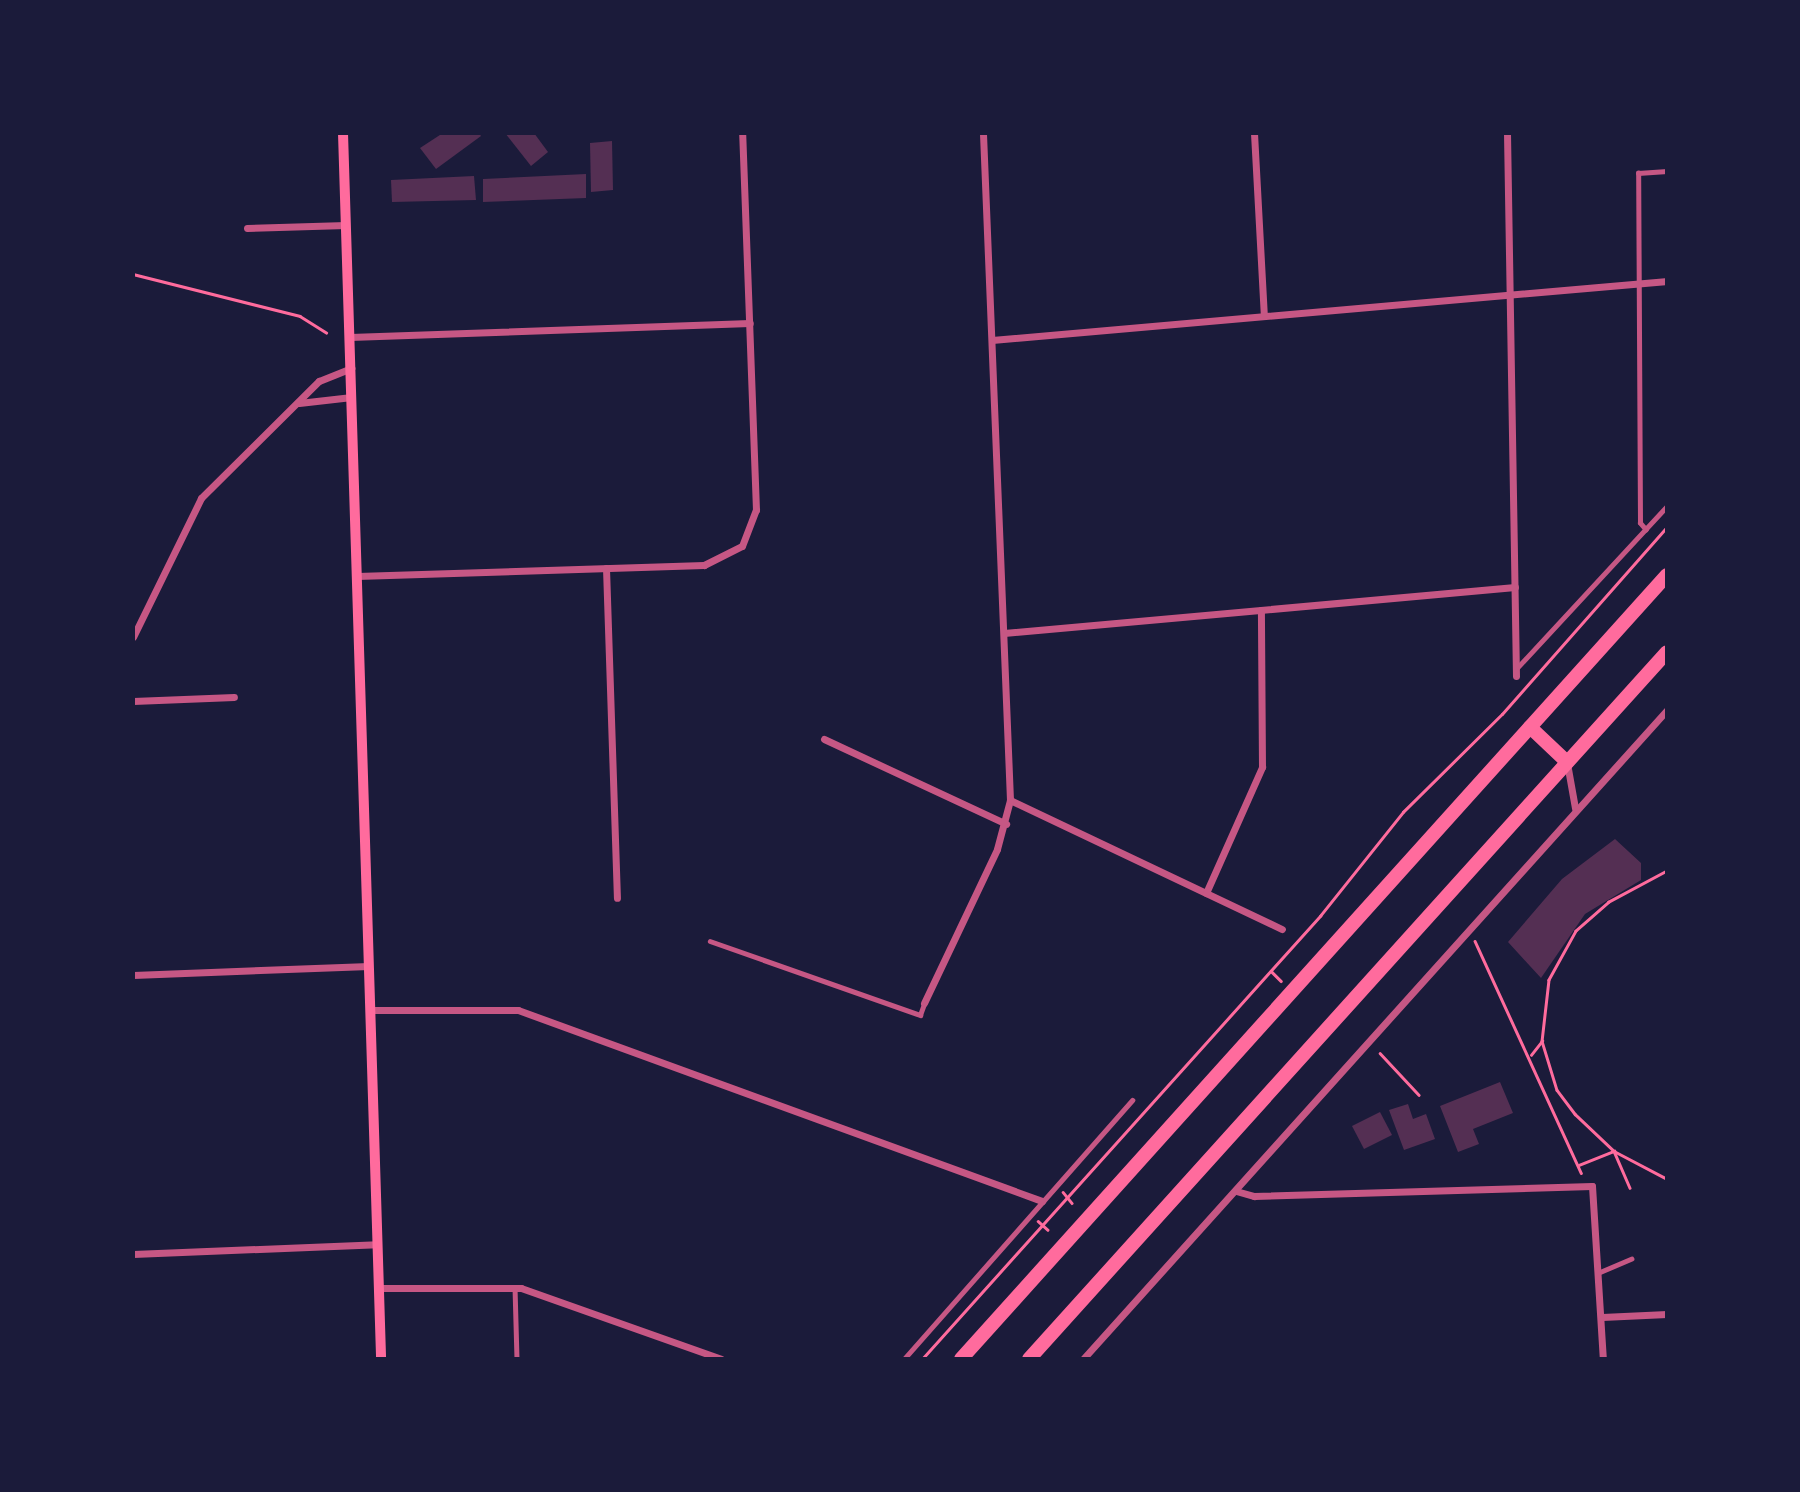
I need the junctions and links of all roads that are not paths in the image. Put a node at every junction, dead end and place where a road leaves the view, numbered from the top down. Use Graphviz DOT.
graph roads {
  1 [pos="343,133"];
  2 [pos="742,133"];
  3 [pos="983,133"];
  4 [pos="1254,133"];
  5 [pos="1507,133"];
  6 [pos="1667,171"];
  7 [pos="346,225"];
  8 [pos="247,228"];
  9 [pos="1667,281"];
  10 [pos="1638,283"];
  11 [pos="1512,294"];
  12 [pos="1264,315"];
  13 [pos="750,323"];
  14 [pos="350,337"];
  15 [pos="992,340"];
  16 [pos="351,368"];
  17 [pos="352,397"];
  18 [pos="299,403"];
  19 [pos="1667,506"];
  20 [pos="1646,530"];
  21 [pos="606,568"];
  22 [pos="1667,575"];
  23 [pos="357,576"];
  24 [pos="1515,587"];
  25 [pos="1261,610"];
  26 [pos="1004,633"];
  27 [pos="133,637"];
  28 [pos="1665,658"];
  29 [pos="1516,672"];
  30 [pos="234,697"];
  31 [pos="133,701"];
  32 [pos="1667,710"];
  33 [pos="1530,727"];
  34 [pos="824,739"];
  35 [pos="1567,762"];
  36 [pos="1010,800"];
  37 [pos="1575,808"];
  38 [pos="1006,824"];
  39 [pos="1206,893"];
  40 [pos="617,898"];
  41 [pos="1282,929"];
  42 [pos="710,942"];
  43 [pos="369,966"];
  44 [pos="133,975"];
  45 [pos="925,1003"];
  46 [pos="370,1010"];
  47 [pos="1132,1100"];
  48 [pos="1236,1191"];
  49 [pos="1042,1201"];
  50 [pos="377,1244"];
  51 [pos="133,1254"];
  52 [pos="1631,1259"];
  53 [pos="1600,1272"];
  54 [pos="515,1287"];
  55 [pos="379,1288"];
  56 [pos="1667,1314"];
  57 [pos="1602,1317"];
  58 [pos="1086,1356"];
  59 [pos="382,1359"];
  60 [pos="517,1359"];
  61 [pos="721,1359"];
  62 [pos="904,1359"];
  63 [pos="961,1359"];
  64 [pos="1029,1359"];
  65 [pos="1096,1359"];
  66 [pos="1603,1359"];
  1 -- 7 [label="main road"];
  2 -- 13 [label="street"];
  3 -- 15 [label="street"];
  4 -- 12 [label="street"];
  5 -- 11 [label="street"];
  6 -- 10 [label="lane"];
  7 -- 8 [label="street"];
  7 -- 14 [label="main road"];
  9 -- 10 [label="street"];
  10 -- 11 [label="street"];
  10 -- 20 [label="lane"];
  11 -- 12 [label="street"];
  11 -- 24 [label="street"];
  12 -- 15 [label="street"];
  13 -- 14 [label="street"];
  13 -- 21 [label="street"];
  14 -- 16 [label="main road"];
  15 -- 26 [label="street"];
  16 -- 17 [label="main road"];
  16 -- 18 [label="street"];
  17 -- 18 [label="street"];
  17 -- 23 [label="main road"];
  18 -- 27 [label="street"];
  19 -- 20 [label="lane"];
  20 -- 29 [label="lane"];
  21 -- 23 [label="street"];
  21 -- 40 [label="street"];
  22 -- 33 [label="highway"];
  23 -- 43 [label="main road"];
  24 -- 25 [label="street"];
  24 -- 29 [label="street"];
  25 -- 26 [label="street"];
  25 -- 39 [label="street"];
  26 -- 36 [label="street"];
  28 -- 35 [label="highway"];
  30 -- 31 [label="street"];
  32 -- 37 [label="street"];
  33 -- 35 [label="highway"];
  33 -- 63 [label="highway"];
  34 -- 38 [label="street"];
  35 -- 37 [label="street"];
  35 -- 64 [label="highway"];
  36 -- 38 [label="street"];
  36 -- 39 [label="street"];
  37 -- 48 [label="street"];
  38 -- 45 [label="street"];
  39 -- 41 [label="street"];
  42 -- 45 [label="lane"];
  43 -- 44 [label="street"];
  43 -- 46 [label="main road"];
  46 -- 49 [label="street"];
  46 -- 50 [label="main road"];
  47 -- 49 [label="lane"];
  48 -- 53 [label="street"];
  48 -- 58 [label="street"];
  49 -- 62 [label="lane"];
  50 -- 51 [label="street"];
  50 -- 55 [label="main road"];
  52 -- 53 [label="lane"];
  53 -- 57 [label="street"];
  54 -- 55 [label="street"];
  54 -- 60 [label="lane"];
  54 -- 61 [label="street"];
  55 -- 59 [label="main road"];
  56 -- 57 [label="street"];
  57 -- 66 [label="street"];
  58 -- 65 [label="street"];
}
